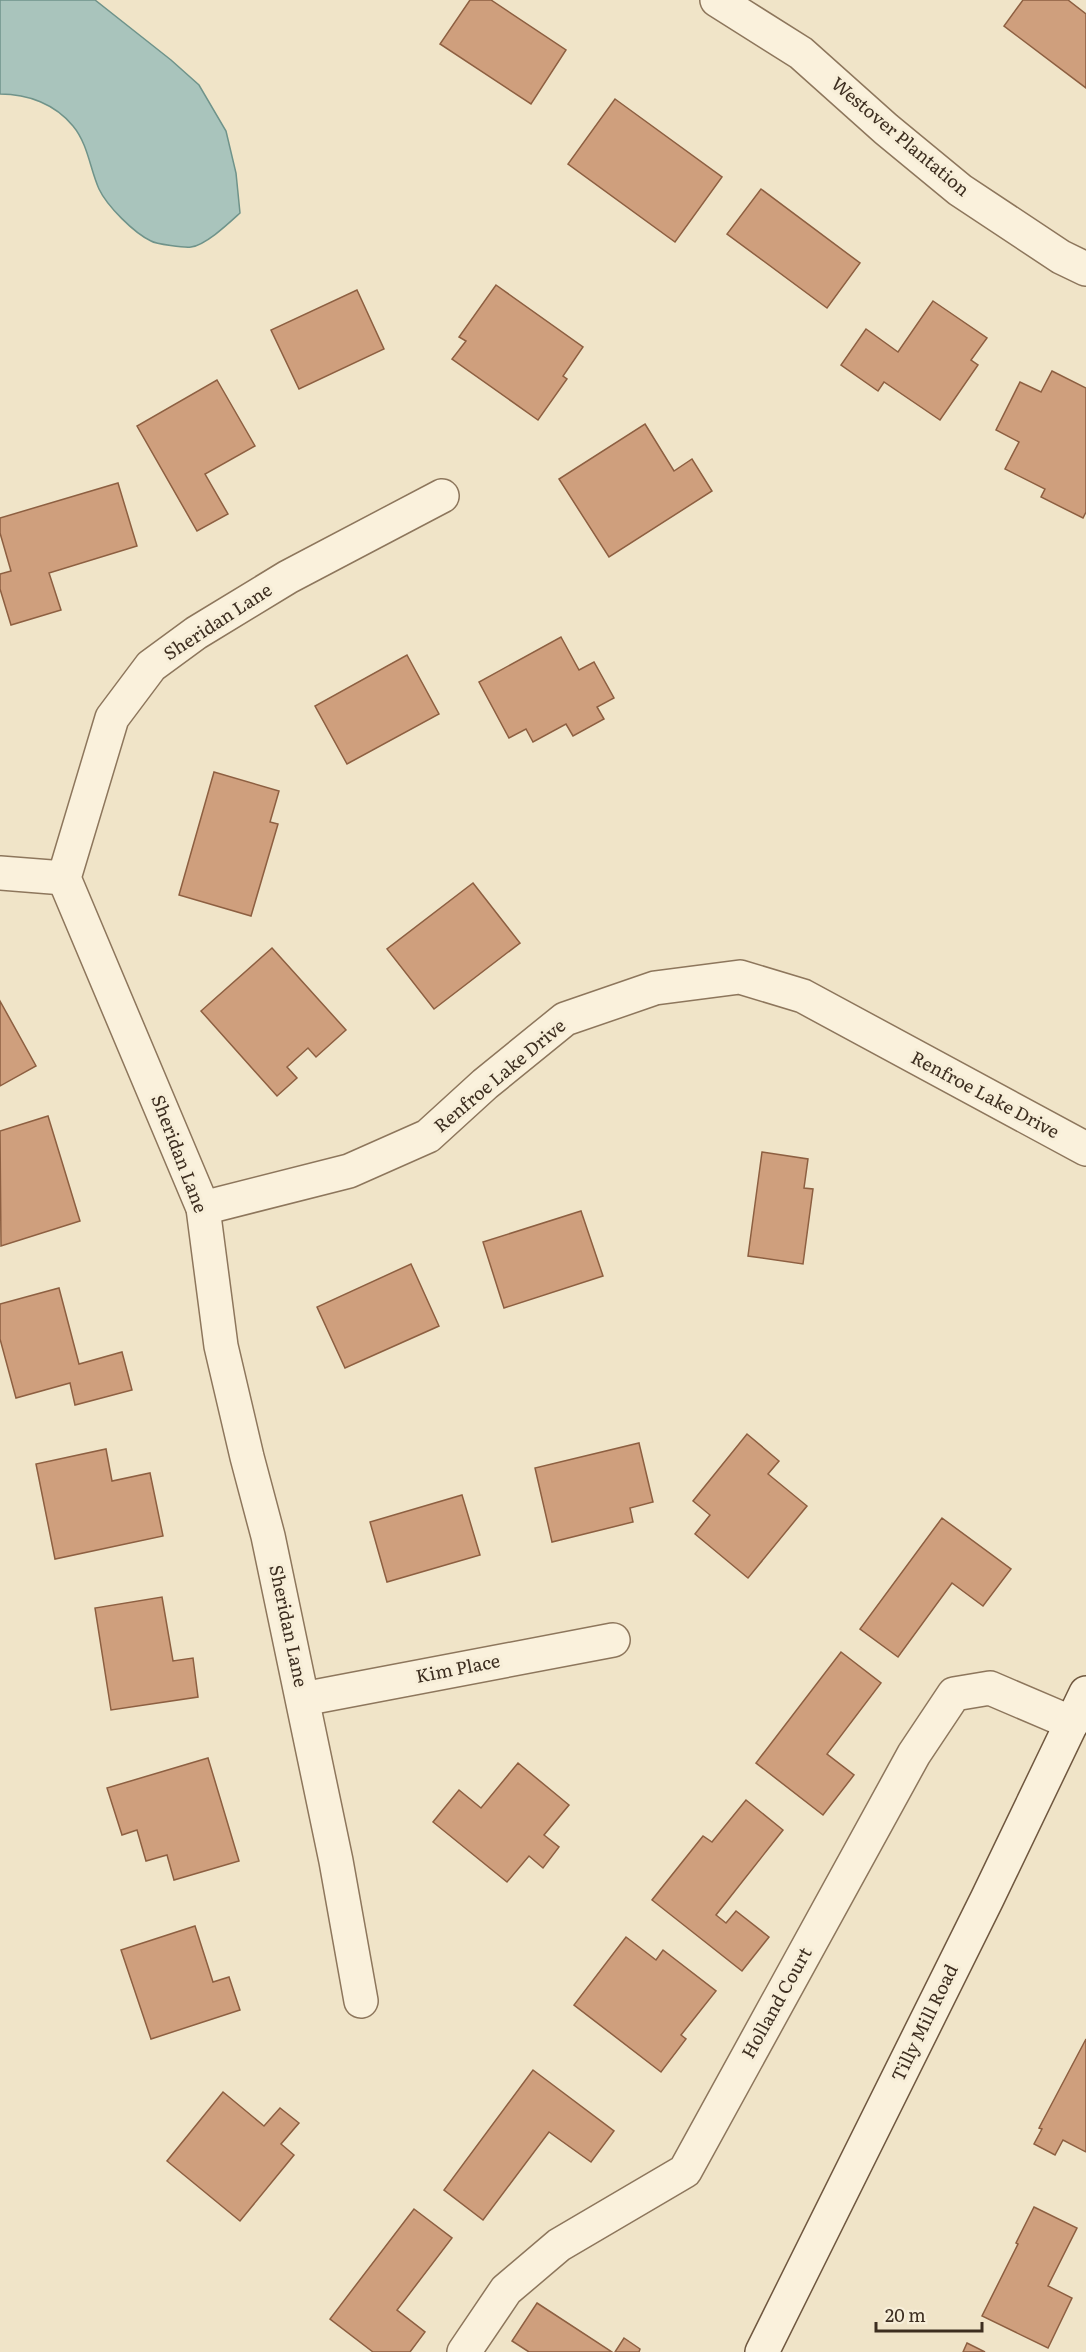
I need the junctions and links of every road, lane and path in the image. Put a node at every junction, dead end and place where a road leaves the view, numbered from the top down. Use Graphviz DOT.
graph roads {
  1 [pos="717,0"];
  2 [pos="1086,269"];
  3 [pos="441,496"];
  4 [pos="0,873"];
  5 [pos="64,878"];
  6 [pos="1086,1149"];
  7 [pos="203,1208"];
  8 [pos="613,1640"];
  9 [pos="1086,1693"];
  10 [pos="303,1699"];
  11 [pos="1072,1723"];
  12 [pos="362,2001"];
  13 [pos="464,2352"];
  14 [pos="762,2352"];
  1 -- 2 [label="street, Westover Plantation"];
  3 -- 5 [label="street, Sheridan Lane"];
  4 -- 5 [label="street"];
  5 -- 7 [label="street, Sheridan Lane"];
  6 -- 7 [label="street, Renfroe Lake Drive"];
  7 -- 10 [label="street, Sheridan Lane"];
  8 -- 10 [label="street, Kim Place"];
  9 -- 11 [label="street, Tilly Mill Road"];
  10 -- 12 [label="street, Sheridan Lane"];
  11 -- 13 [label="street, Holland Court"];
  11 -- 14 [label="street, Tilly Mill Road"];
}
